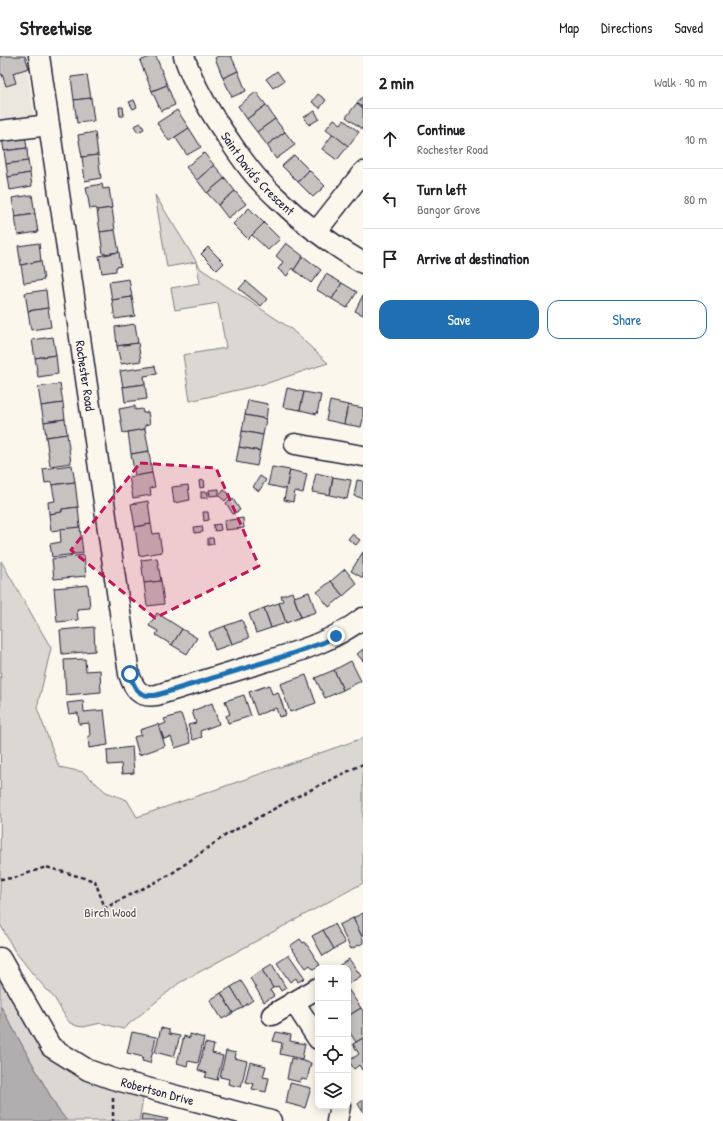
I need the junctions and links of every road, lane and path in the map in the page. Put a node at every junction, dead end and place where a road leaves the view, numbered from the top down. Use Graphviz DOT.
graph roads {
  1 [pos="39,56"];
  2 [pos="184,56"];
  3 [pos="49,125"];
  4 [pos="0,131"];
  5 [pos="363,172"];
  6 [pos="316,232"];
  7 [pos="363,263"];
  8 [pos="295,444"];
  9 [pos="363,456"];
  10 [pos="363,618"];
  11 [pos="363,764"];
  12 [pos="0,879"];
  13 [pos="0,958"];
  14 [pos="315,990"];
  15 [pos="294,1002"];
  16 [pos="272,1015"];
  17 [pos="316,1037"];
  18 [pos="112,1079"];
  19 [pos="339,1109"];
  20 [pos="112,1121"];
  21 [pos="271,1121"];
  22 [pos="337,1121"];
  1 -- 3 [label="street, Rochester Road"];
  2 -- 6 [label="street, Saint David's Crescent"];
  3 -- 4 [label="street"];
  3 -- 10 [label="street, Rochester Road"];
  5 -- 6 [label="street"];
  6 -- 7 [label="street, Saint David's Crescent"];
  8 -- 9 [label="street"];
  11 -- 12 [label="path"];
  13 -- 18 [label="street, Robertson Drive"];
  14 -- 15 [label="street"];
  15 -- 16 [label="street"];
  15 -- 17 [label="street"];
  18 -- 20 [label="path"];
  18 -- 21 [label="street, Robertson Drive"];
  19 -- 22 [label="street"];
}
